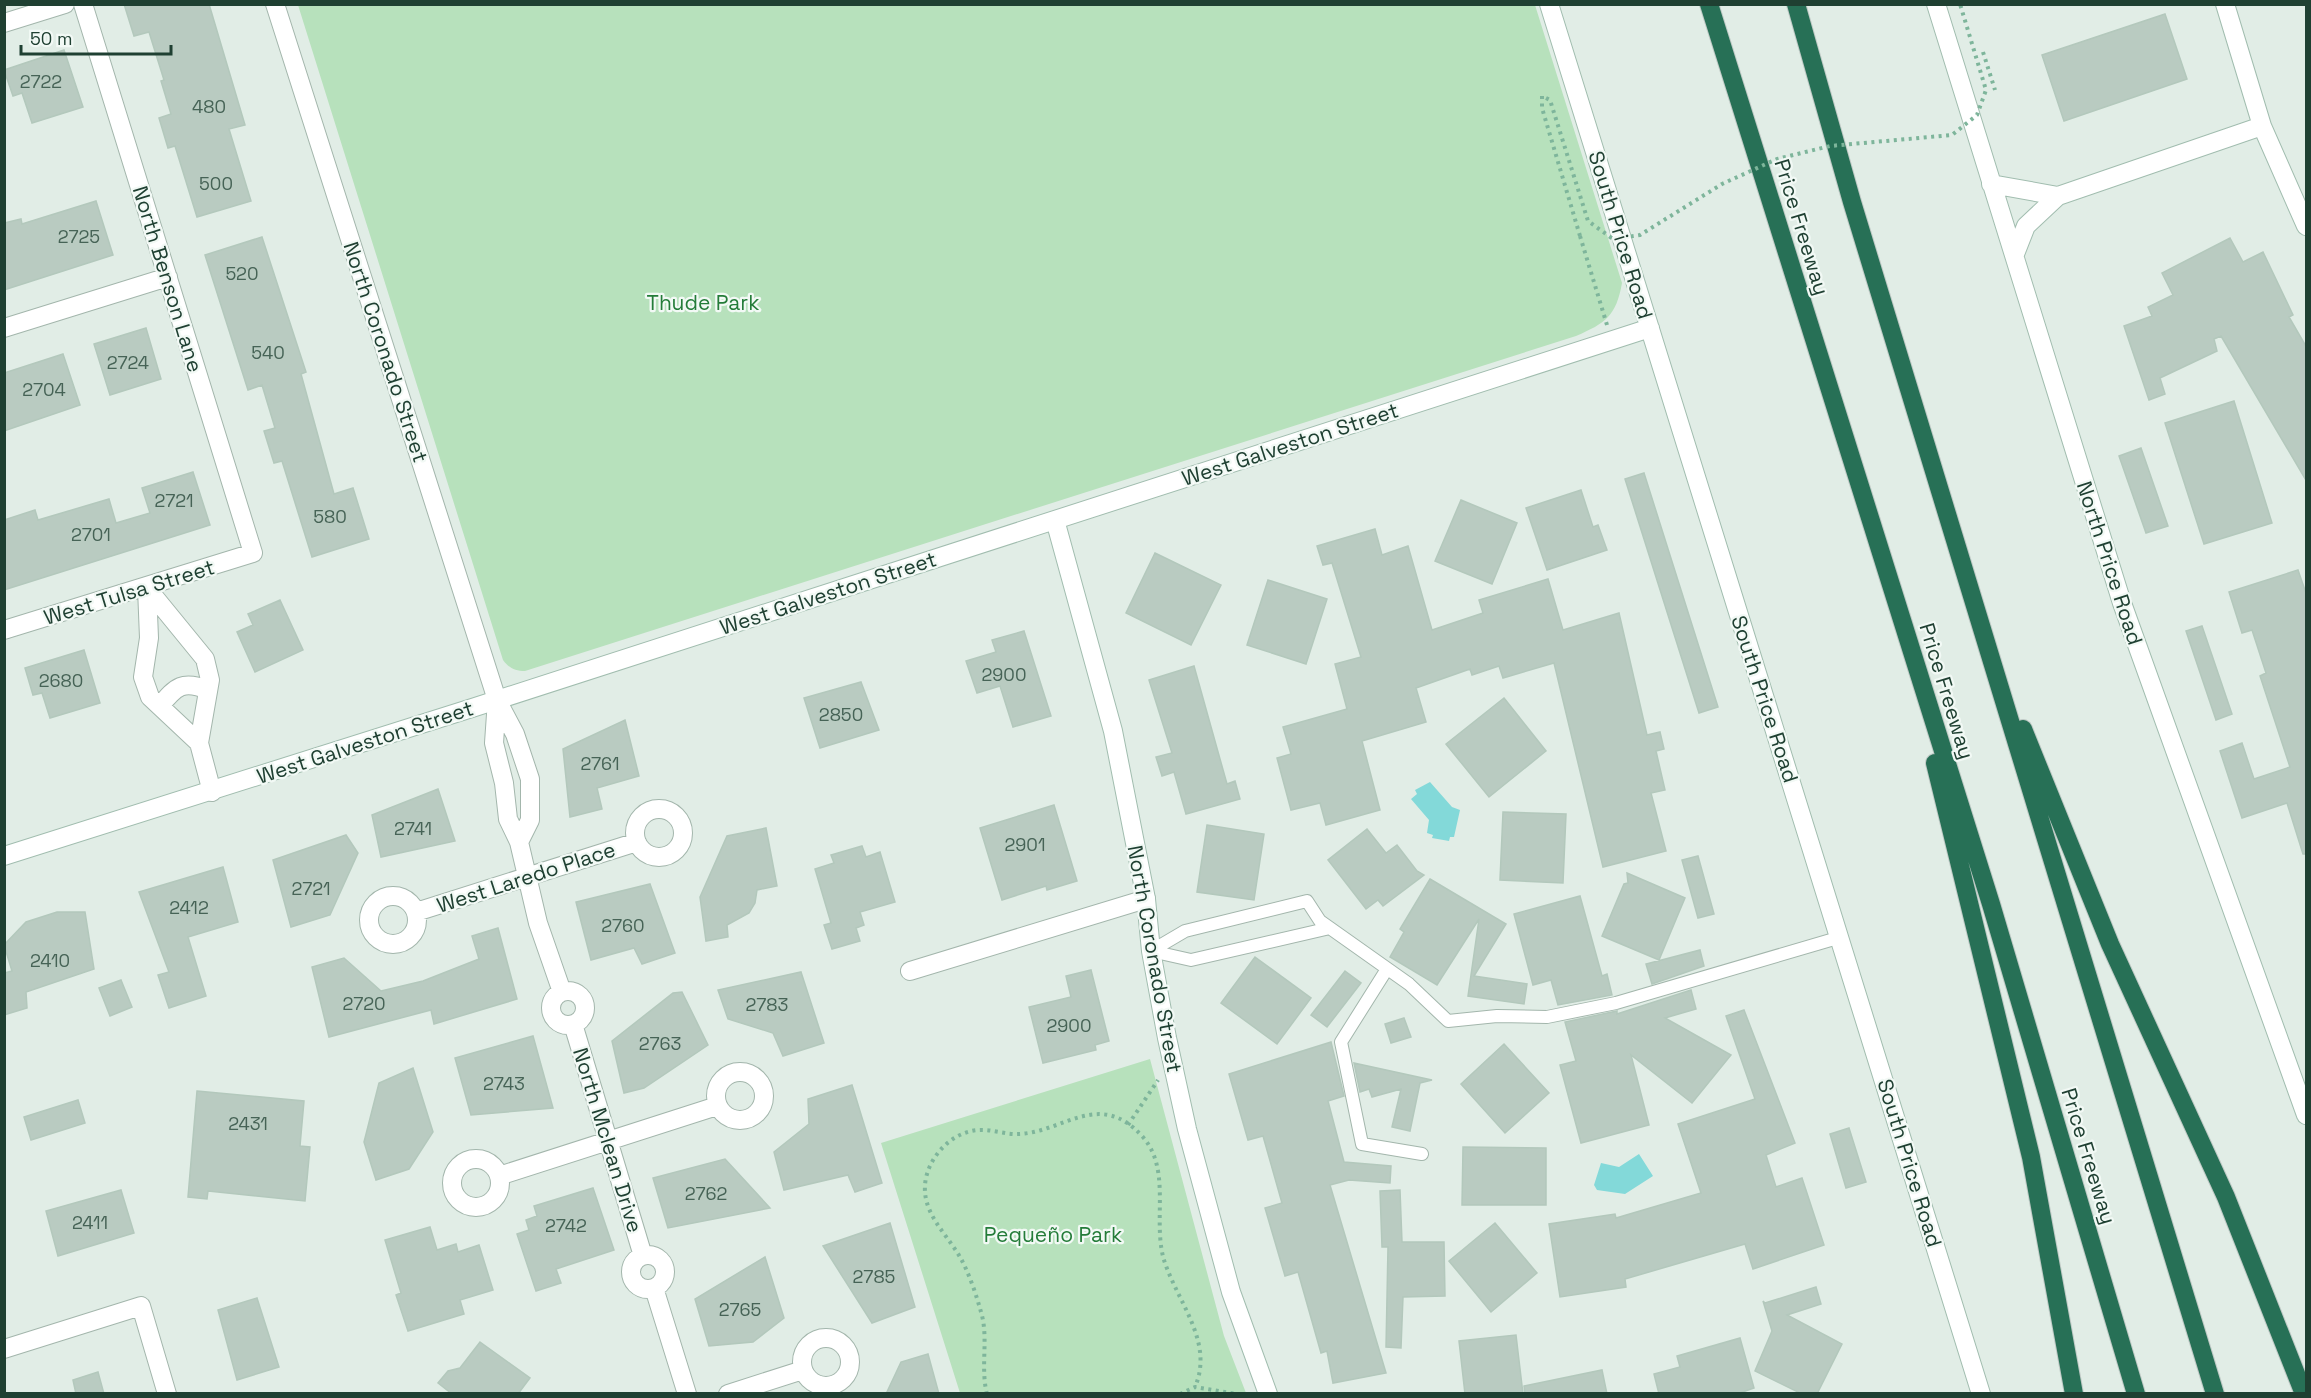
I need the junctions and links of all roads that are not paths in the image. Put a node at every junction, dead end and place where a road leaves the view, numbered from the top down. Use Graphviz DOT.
graph roads {
  1 [pos="65,4"];
  2 [pos="83,4"];
  3 [pos="275,4"];
  4 [pos="1549,4"];
  5 [pos="1709,4"];
  6 [pos="1796,4"];
  7 [pos="1936,4"];
  8 [pos="2225,4"];
  9 [pos="4,23"];
  10 [pos="2262,126"];
  11 [pos="1991,184"];
  12 [pos="2058,196"];
  13 [pos="2307,226"];
  14 [pos="2015,254"];
  15 [pos="168,277"];
  16 [pos="4,328"];
  17 [pos="1650,328"];
  18 [pos="1055,520"];
  19 [pos="253,553"];
  20 [pos="147,588"];
  21 [pos="1900,618"];
  22 [pos="4,630"];
  23 [pos="1984,639"];
  24 [pos="208,690"];
  25 [pos="497,700"];
  26 [pos="159,706"];
  27 [pos="198,742"];
  28 [pos="530,778"];
  29 [pos="504,783"];
  30 [pos="212,792"];
  31 [pos="519,842"];
  32 [pos="637,842"];
  33 [pos="4,856"];
  34 [pos="526,876"];
  35 [pos="1146,899"];
  36 [pos="416,912"];
  37 [pos="1330,928"];
  38 [pos="1841,937"];
  39 [pos="1150,951"];
  40 [pos="1387,969"];
  41 [pos="910,971"];
  42 [pos="717,1106"];
  43 [pos="2307,1115"];
  44 [pos="608,1141"];
  45 [pos="1422,1154"];
  46 [pos="499,1176"];
  47 [pos="4,1349"];
  48 [pos="803,1370"];
  49 [pos="167,1394"];
  50 [pos="687,1394"];
  51 [pos="728,1394"];
  52 [pos="1269,1394"];
  53 [pos="1981,1394"];
  54 [pos="2074,1394"];
  55 [pos="2136,1394"];
  56 [pos="2215,1394"];
  57 [pos="2304,1394"];
  1 -- 9 [label="street"];
  2 -- 15 [label="street, North Benson Lane"];
  3 -- 25 [label="street, North Coronado Street"];
  4 -- 17 [label="street, South Price Road"];
  5 -- 21 [label="highway, Price Freeway"];
  6 -- 23 [label="highway"];
  7 -- 11 [label="street, North Price Road"];
  8 -- 10 [label="street"];
  10 -- 12 [label="street"];
  10 -- 13 [label="street"];
  11 -- 12 [label="street"];
  11 -- 14 [label="street, North Price Road"];
  12 -- 14 [label="street"];
  14 -- 43 [label="street, North Price Road"];
  15 -- 16 [label="street"];
  15 -- 19 [label="street, North Benson Lane"];
  17 -- 18 [label="street, West Galveston Street"];
  17 -- 38 [label="street, South Price Road"];
  18 -- 25 [label="street, West Galveston Street"];
  18 -- 35 [label="street, North Coronado Street"];
  19 -- 20 [label="street, West Tulsa Street"];
  20 -- 22 [label="street, West Tulsa Street"];
  20 -- 24 [label="street"];
  20 -- 26 [label="street"];
  21 -- 54 [label="highway"];
  21 -- 55 [label="highway, Price Freeway"];
  23 -- 56 [label="highway"];
  23 -- 57 [label="highway"];
  24 -- 26 [label="street"];
  24 -- 27 [label="street"];
  25 -- 28 [label="street"];
  25 -- 29 [label="street, North Mclean Drive"];
  25 -- 30 [label="street, West Galveston Street"];
  26 -- 27 [label="street"];
  27 -- 30 [label="street"];
  28 -- 29 [label="street"];
  28 -- 31 [label="street"];
  29 -- 31 [label="street, North Mclean Drive"];
  30 -- 33 [label="street, West Galveston Street"];
  31 -- 34 [label="street, North Mclean Drive"];
  32 -- 34 [label="street, West Laredo Place"];
  34 -- 36 [label="street, West Laredo Place"];
  34 -- 44 [label="street, North Mclean Drive"];
  35 -- 39 [label="street, North Coronado Street"];
  35 -- 41 [label="street"];
  37 -- 39 [label="lane"];
  37 -- 39 [label="lane"];
  37 -- 40 [label="lane"];
  38 -- 40 [label="lane"];
  38 -- 53 [label="street, South Price Road"];
  39 -- 52 [label="street, North Coronado Street"];
  40 -- 45 [label="lane"];
  42 -- 44 [label="street"];
  44 -- 46 [label="street"];
  44 -- 50 [label="street, North Mclean Drive"];
  47 -- 49 [label="street"];
  48 -- 51 [label="street"];
}
